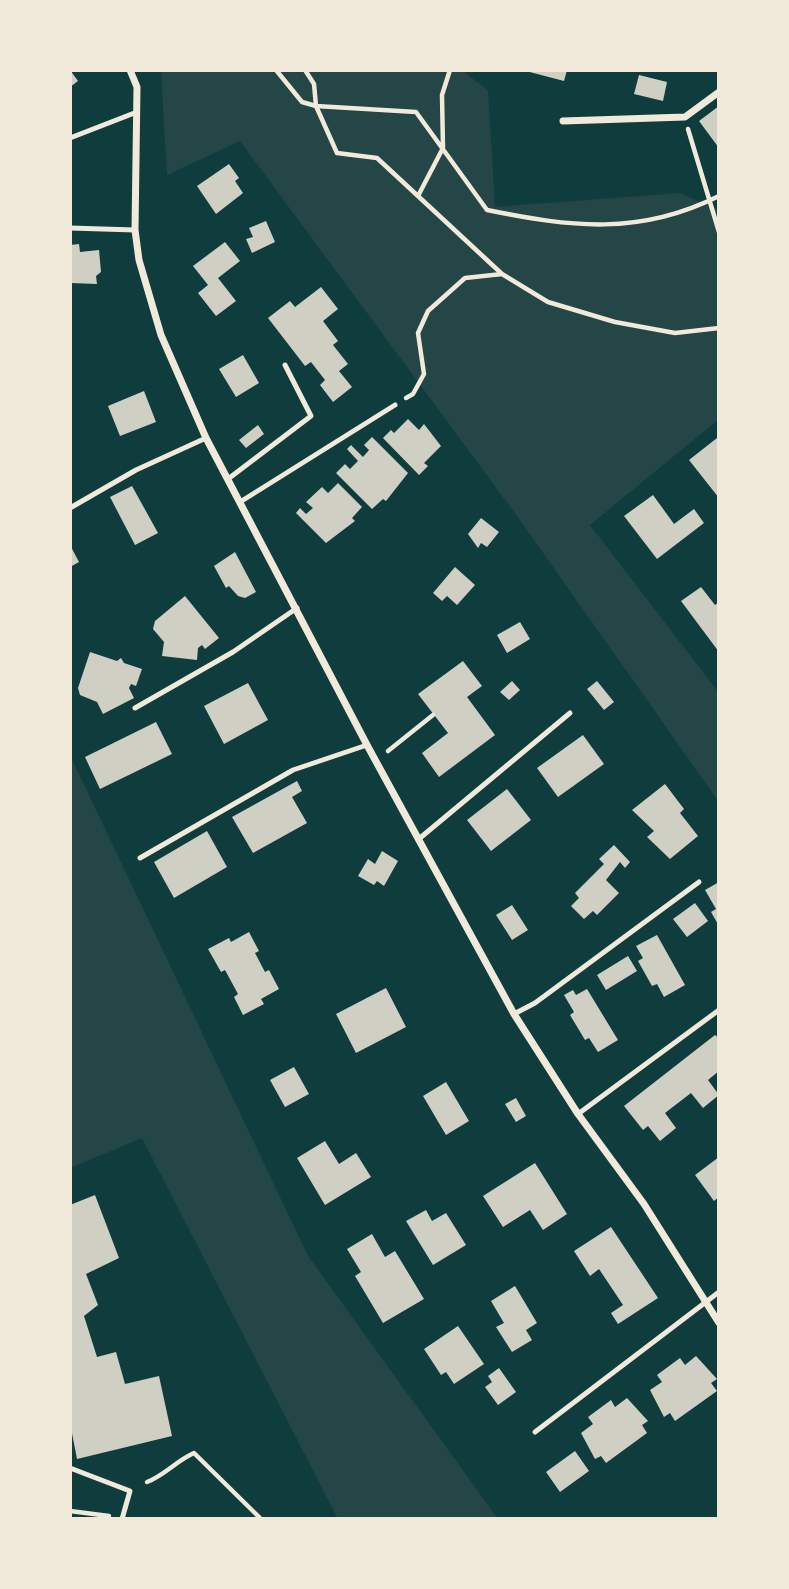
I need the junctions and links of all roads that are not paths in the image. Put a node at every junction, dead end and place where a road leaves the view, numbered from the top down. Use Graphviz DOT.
graph roads {
  1 [pos="130,70"];
  2 [pos="719,92"];
  3 [pos="137,112"];
  4 [pos="563,121"];
  5 [pos="70,138"];
  6 [pos="70,228"];
  7 [pos="135,230"];
  8 [pos="285,365"];
  9 [pos="395,405"];
  10 [pos="206,438"];
  11 [pos="228,478"];
  12 [pos="240,502"];
  13 [pos="70,508"];
  14 [pos="297,608"];
  15 [pos="135,708"];
  16 [pos="570,713"];
  17 [pos="367,745"];
  18 [pos="421,838"];
  19 [pos="140,858"];
  20 [pos="699,882"];
  21 [pos="719,1010"];
  22 [pos="514,1014"];
  23 [pos="578,1114"];
  24 [pos="719,1292"];
  25 [pos="705,1302"];
  26 [pos="719,1323"];
  27 [pos="535,1432"];
  28 [pos="70,1468"];
  29 [pos="122,1519"];
  1 -- 3 [label="street"];
  2 -- 4 [label="street"];
  3 -- 5 [label="lane"];
  3 -- 7 [label="street"];
  6 -- 7 [label="lane"];
  7 -- 10 [label="street"];
  8 -- 11 [label="lane"];
  9 -- 12 [label="lane"];
  10 -- 11 [label="street"];
  10 -- 13 [label="lane"];
  11 -- 12 [label="street"];
  12 -- 14 [label="street"];
  14 -- 15 [label="lane"];
  14 -- 17 [label="street"];
  16 -- 18 [label="lane"];
  17 -- 18 [label="street"];
  17 -- 19 [label="lane"];
  18 -- 22 [label="street"];
  20 -- 22 [label="lane"];
  21 -- 23 [label="lane"];
  22 -- 23 [label="street"];
  23 -- 25 [label="street"];
  24 -- 25 [label="lane"];
  25 -- 26 [label="street"];
  25 -- 27 [label="lane"];
  28 -- 29 [label="lane"];
}
